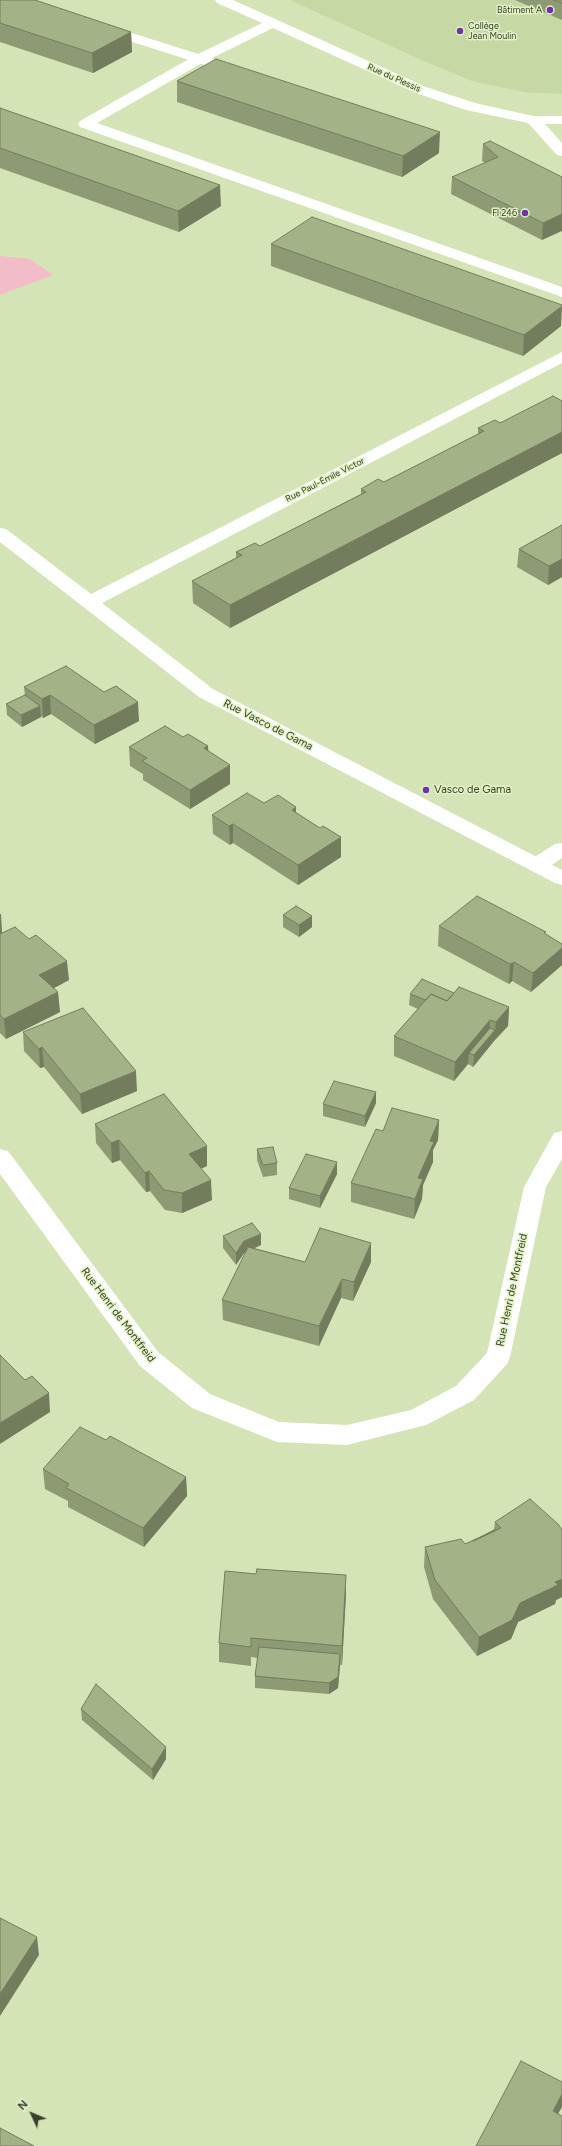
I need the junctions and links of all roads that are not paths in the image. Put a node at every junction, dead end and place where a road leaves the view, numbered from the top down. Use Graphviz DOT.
graph roads {
  1 [pos="222,0"];
  2 [pos="273,23"];
  3 [pos="93,24"];
  4 [pos="199,59"];
  5 [pos="251,76"];
  6 [pos="533,120"];
  7 [pos="562,120"];
  8 [pos="562,152"];
  9 [pos="562,292"];
  10 [pos="562,357"];
  11 [pos="0,533"];
  12 [pos="88,603"];
  13 [pos="562,849"];
  14 [pos="537,865"];
  15 [pos="562,878"];
  16 [pos="562,1139"];
  17 [pos="0,1157"];
  1 -- 2 [label="street, Rue du Plessis"];
  2 -- 4 [label="street"];
  2 -- 6 [label="street, Rue du Plessis"];
  3 -- 4 [label="street"];
  4 -- 5 [label="street"];
  4 -- 9 [label="street"];
  6 -- 7 [label="street, Rue du Plessis"];
  6 -- 8 [label="street"];
  10 -- 12 [label="street, Rue Paul-Émile Victor"];
  11 -- 12 [label="street, Rue Vasco de Gama"];
  12 -- 14 [label="street, Rue Vasco de Gama"];
  13 -- 14 [label="street"];
  14 -- 15 [label="street, Rue Vasco de Gama"];
  16 -- 17 [label="street, Rue Henri de Montfreid"];
}
